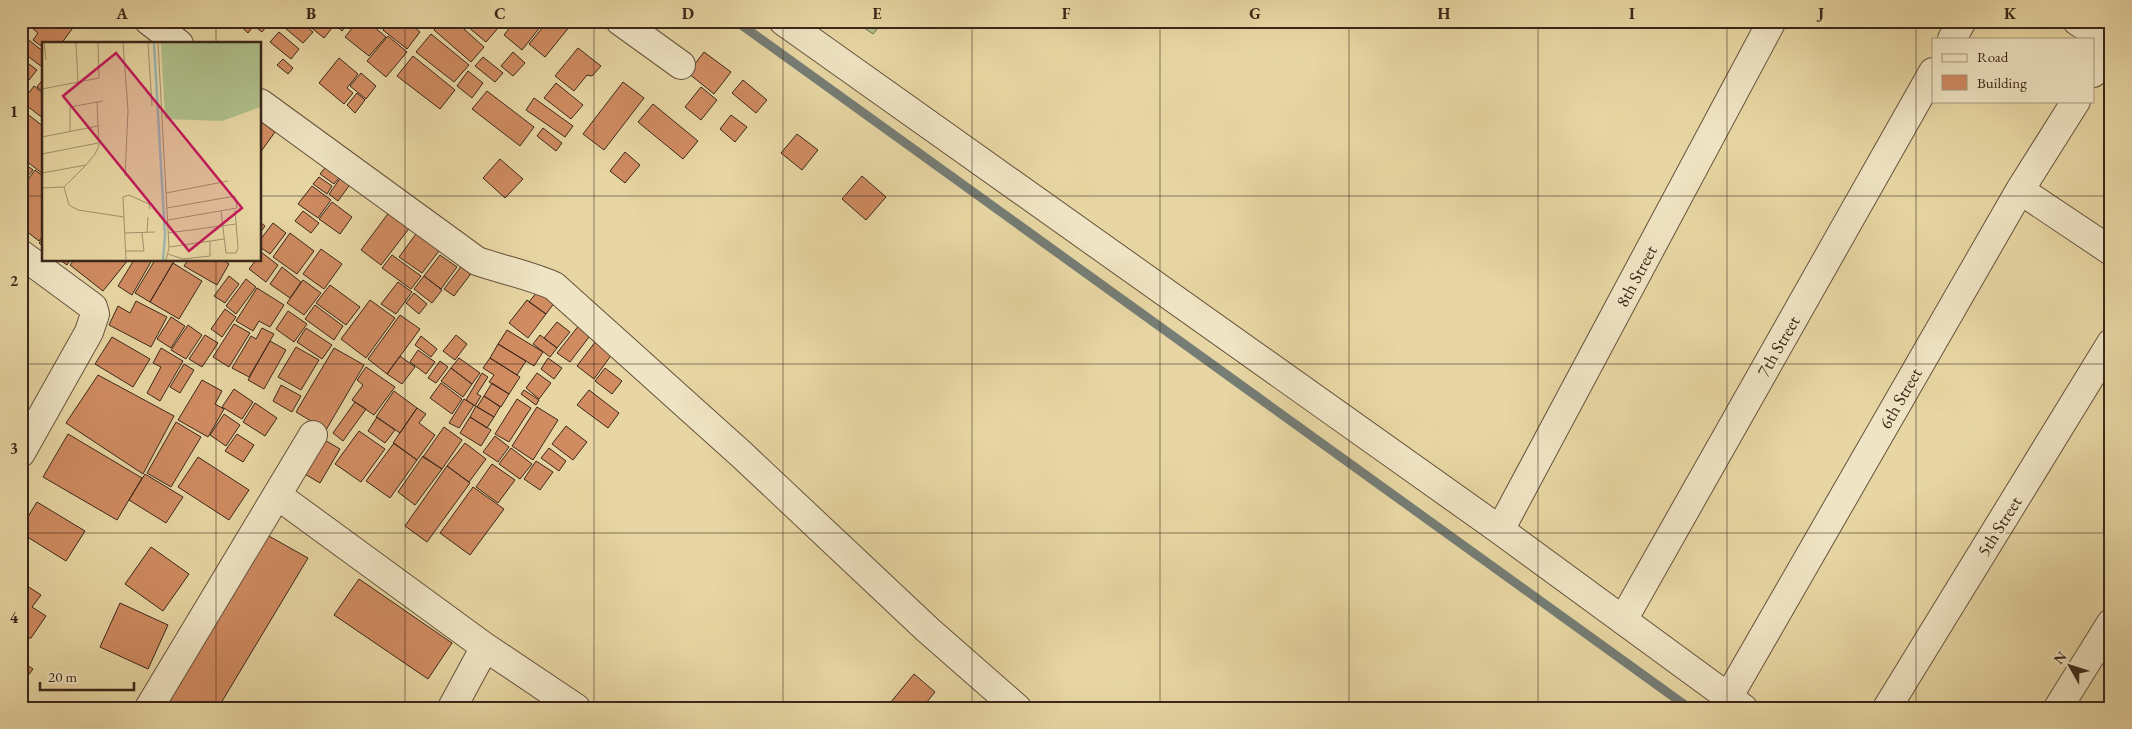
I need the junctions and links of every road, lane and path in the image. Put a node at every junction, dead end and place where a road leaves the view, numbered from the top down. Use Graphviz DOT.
graph roads {
  1 [pos="149,21"];
  2 [pos="620,21"];
  3 [pos="784,21"];
  4 [pos="1772,21"];
  5 [pos="1962,21"];
  6 [pos="2077,21"];
  7 [pos="1953,38"];
  8 [pos="176,42"];
  9 [pos="681,65"];
  10 [pos="2101,68"];
  11 [pos="1932,74"];
  12 [pos="2075,102"];
  13 [pos="261,104"];
  14 [pos="2020,190"];
  15 [pos="2111,251"];
  16 [pos="21,254"];
  17 [pos="2111,344"];
  18 [pos="313,435"];
  19 [pos="21,454"];
  20 [pos="277,495"];
  21 [pos="1500,530"];
  22 [pos="1623,620"];
  23 [pos="2111,623"];
  24 [pos="485,647"];
  25 [pos="1736,702"];
  26 [pos="149,708"];
  27 [pos="452,708"];
  28 [pos="576,708"];
  29 [pos="1017,708"];
  30 [pos="1887,708"];
  31 [pos="2058,708"];
  1 -- 8 [label="street"];
  2 -- 9 [label="street"];
  3 -- 21 [label="street"];
  4 -- 21 [label="street, 8th Street"];
  5 -- 7 [label="street"];
  6 -- 10 [label="street"];
  11 -- 22 [label="street, 7th Street"];
  12 -- 14 [label="street, 6th Street"];
  13 -- 29 [label="street"];
  14 -- 15 [label="street"];
  14 -- 25 [label="street, 6th Street"];
  16 -- 19 [label="street"];
  17 -- 30 [label="street, 5th Street"];
  18 -- 20 [label="street"];
  20 -- 24 [label="street"];
  20 -- 26 [label="street"];
  21 -- 22 [label="street"];
  22 -- 25 [label="street"];
  23 -- 31 [label="street"];
  24 -- 27 [label="street"];
  24 -- 28 [label="street"];
}
